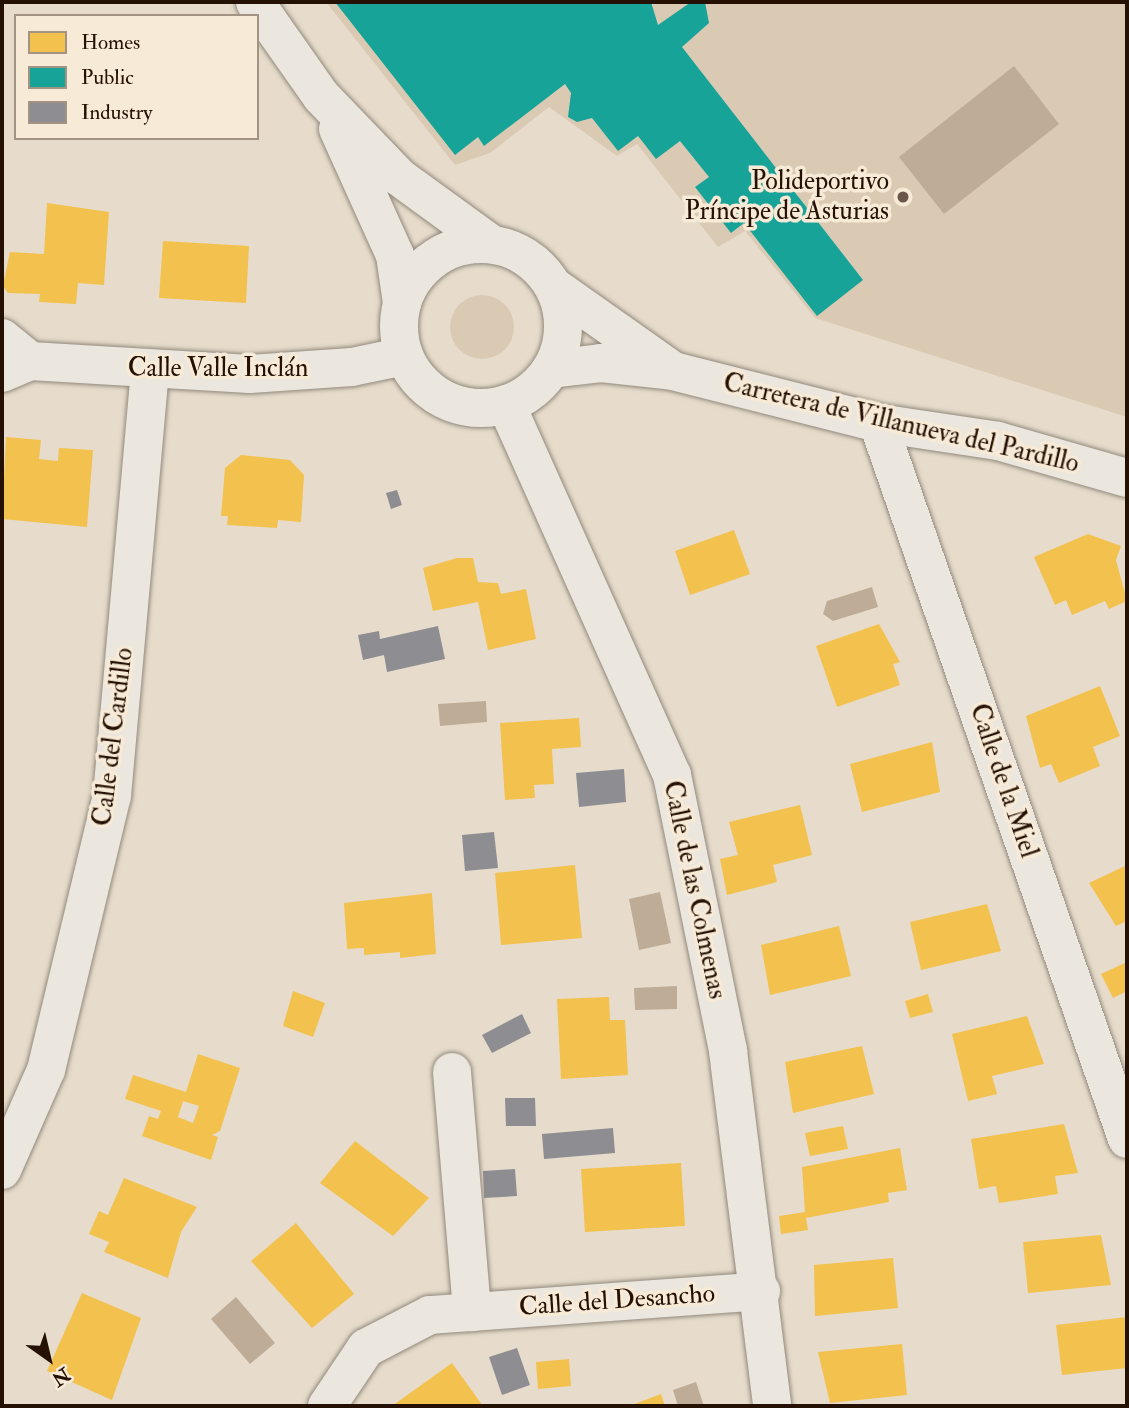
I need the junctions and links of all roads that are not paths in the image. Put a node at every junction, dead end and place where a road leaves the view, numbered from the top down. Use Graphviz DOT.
graph roads {
  1 [pos="255,2"];
  2 [pos="321,96"];
  3 [pos="490,243"];
  4 [pos="553,286"];
  5 [pos="402,303"];
  6 [pos="404,356"];
  7 [pos="11,357"];
  8 [pos="551,369"];
  9 [pos="673,371"];
  10 [pos="150,373"];
  11 [pos="506,404"];
  12 [pos="878,423"];
  13 [pos="1127,478"];
  14 [pos="452,1072"];
  15 [pos="1127,1139"];
  16 [pos="2,1170"];
  17 [pos="761,1291"];
  18 [pos="472,1312"];
  19 [pos="327,1406"];
  20 [pos="772,1406"];
  1 -- 2 [label="street"];
  2 -- 3 [label="street"];
  2 -- 5 [label="street"];
  3 -- 4 [label="street"];
  3 -- 5 [label="street"];
  4 -- 8 [label="street"];
  4 -- 9 [label="street, Carretera de Villanueva del Pardillo"];
  5 -- 6 [label="street"];
  6 -- 10 [label="street, Calle Valle Inclán"];
  6 -- 11 [label="street"];
  7 -- 10 [label="street, Calle Valle Inclán"];
  8 -- 9 [label="street, Carretera de Villanueva del Pardillo"];
  8 -- 11 [label="street"];
  9 -- 12 [label="street, Carretera de Villanueva del Pardillo"];
  10 -- 16 [label="street, Calle del Cardillo"];
  11 -- 17 [label="street, Calle de las Colmenas"];
  12 -- 13 [label="street, Carretera de Villanueva del Pardillo"];
  12 -- 15 [label="street, Calle de la Miel"];
  14 -- 18 [label="street"];
  17 -- 18 [label="street, Calle del Desancho"];
  17 -- 20 [label="street, Calle de las Colmenas"];
  18 -- 19 [label="street, Calle del Desancho"];
}
